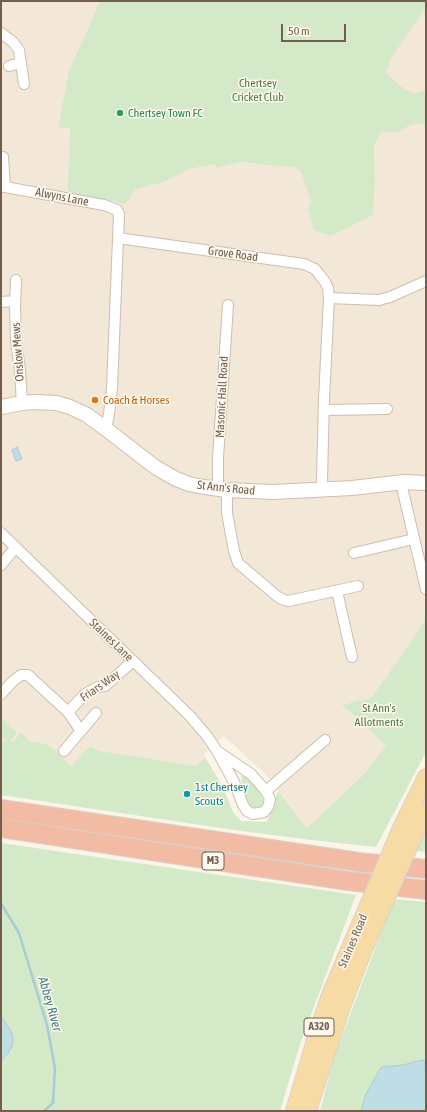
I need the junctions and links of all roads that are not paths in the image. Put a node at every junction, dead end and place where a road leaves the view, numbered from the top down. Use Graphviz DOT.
graph roads {
  1 [pos="1,33"];
  2 [pos="21,63"];
  3 [pos="9,66"];
  4 [pos="24,84"];
  5 [pos="3,157"];
  6 [pos="3,187"];
  7 [pos="118,238"];
  8 [pos="16,280"];
  9 [pos="426,281"];
  10 [pos="329,298"];
  11 [pos="16,301"];
  12 [pos="1,302"];
  13 [pos="228,306"];
  14 [pos="22,403"];
  15 [pos="1,407"];
  16 [pos="387,409"];
  17 [pos="324,410"];
  18 [pos="106,429"];
  19 [pos="401,483"];
  20 [pos="426,483"];
  21 [pos="222,490"];
  22 [pos="323,490"];
  23 [pos="1,533"];
  24 [pos="414,538"];
  25 [pos="16,547"];
  26 [pos="421,548"];
  27 [pos="354,553"];
  28 [pos="1,565"];
  29 [pos="358,586"];
  30 [pos="426,590"];
  31 [pos="337,591"];
  32 [pos="352,657"];
  33 [pos="133,661"];
  34 [pos="1,694"];
  35 [pos="68,712"];
  36 [pos="96,712"];
  37 [pos="81,731"];
  38 [pos="325,740"];
  39 [pos="64,751"];
  40 [pos="218,751"];
  41 [pos="426,777"];
  42 [pos="266,792"];
  43 [pos="1,808"];
  44 [pos="426,811"];
  45 [pos="1,828"];
  46 [pos="426,869"];
  47 [pos="426,890"];
  48 [pos="358,946"];
  49 [pos="294,1111"];
  50 [pos="308,1111"];
  1 -- 2 [label="street"];
  2 -- 3 [label="street"];
  2 -- 4 [label="street"];
  5 -- 6 [label="street"];
  6 -- 7 [label="street, Alwyns Lane"];
  7 -- 10 [label="street, Grove Road"];
  7 -- 18 [label="street"];
  8 -- 11 [label="street, Onslow Mews"];
  9 -- 10 [label="street"];
  10 -- 17 [label="street, Grove Road"];
  11 -- 12 [label="street"];
  11 -- 14 [label="street, Onslow Mews"];
  13 -- 21 [label="street, Masonic Hall Road"];
  14 -- 15 [label="main road, St Ann's Road"];
  14 -- 18 [label="main road, St Ann's Road"];
  16 -- 17 [label="street"];
  17 -- 22 [label="street, Grove Road"];
  18 -- 21 [label="main road, St Ann's Road"];
  19 -- 20 [label="main road, St Ann's Road"];
  19 -- 22 [label="main road, St Ann's Road"];
  19 -- 24 [label="street"];
  21 -- 22 [label="main road, St Ann's Road"];
  21 -- 31 [label="street, Masonic Hall Road"];
  23 -- 25 [label="street, Staines Lane"];
  24 -- 26 [label="street"];
  24 -- 27 [label="street"];
  25 -- 28 [label="street"];
  25 -- 33 [label="street, Staines Lane"];
  26 -- 30 [label="street"];
  29 -- 31 [label="street, Masonic Hall Road"];
  31 -- 32 [label="street"];
  33 -- 35 [label="street, Friars Way"];
  33 -- 40 [label="street, Staines Lane"];
  34 -- 35 [label="street"];
  35 -- 37 [label="street"];
  36 -- 37 [label="street, Friars Way"];
  37 -- 39 [label="street, Friars Way"];
  38 -- 42 [label="street"];
  40 -- 42 [label="street, Staines Lane"];
  40 -- 42 [label="street, Staines Lane"];
  41 -- 48 [label="main road, Staines Road / A320, bridge"];
  43 -- 46 [label="highway, M3"];
  44 -- 48 [label="main road, Staines Road / A320, bridge"];
  45 -- 47 [label="highway, M3"];
  48 -- 49 [label="main road, Staines Road / A320"];
  48 -- 50 [label="main road, Staines Road / A320"];
}
